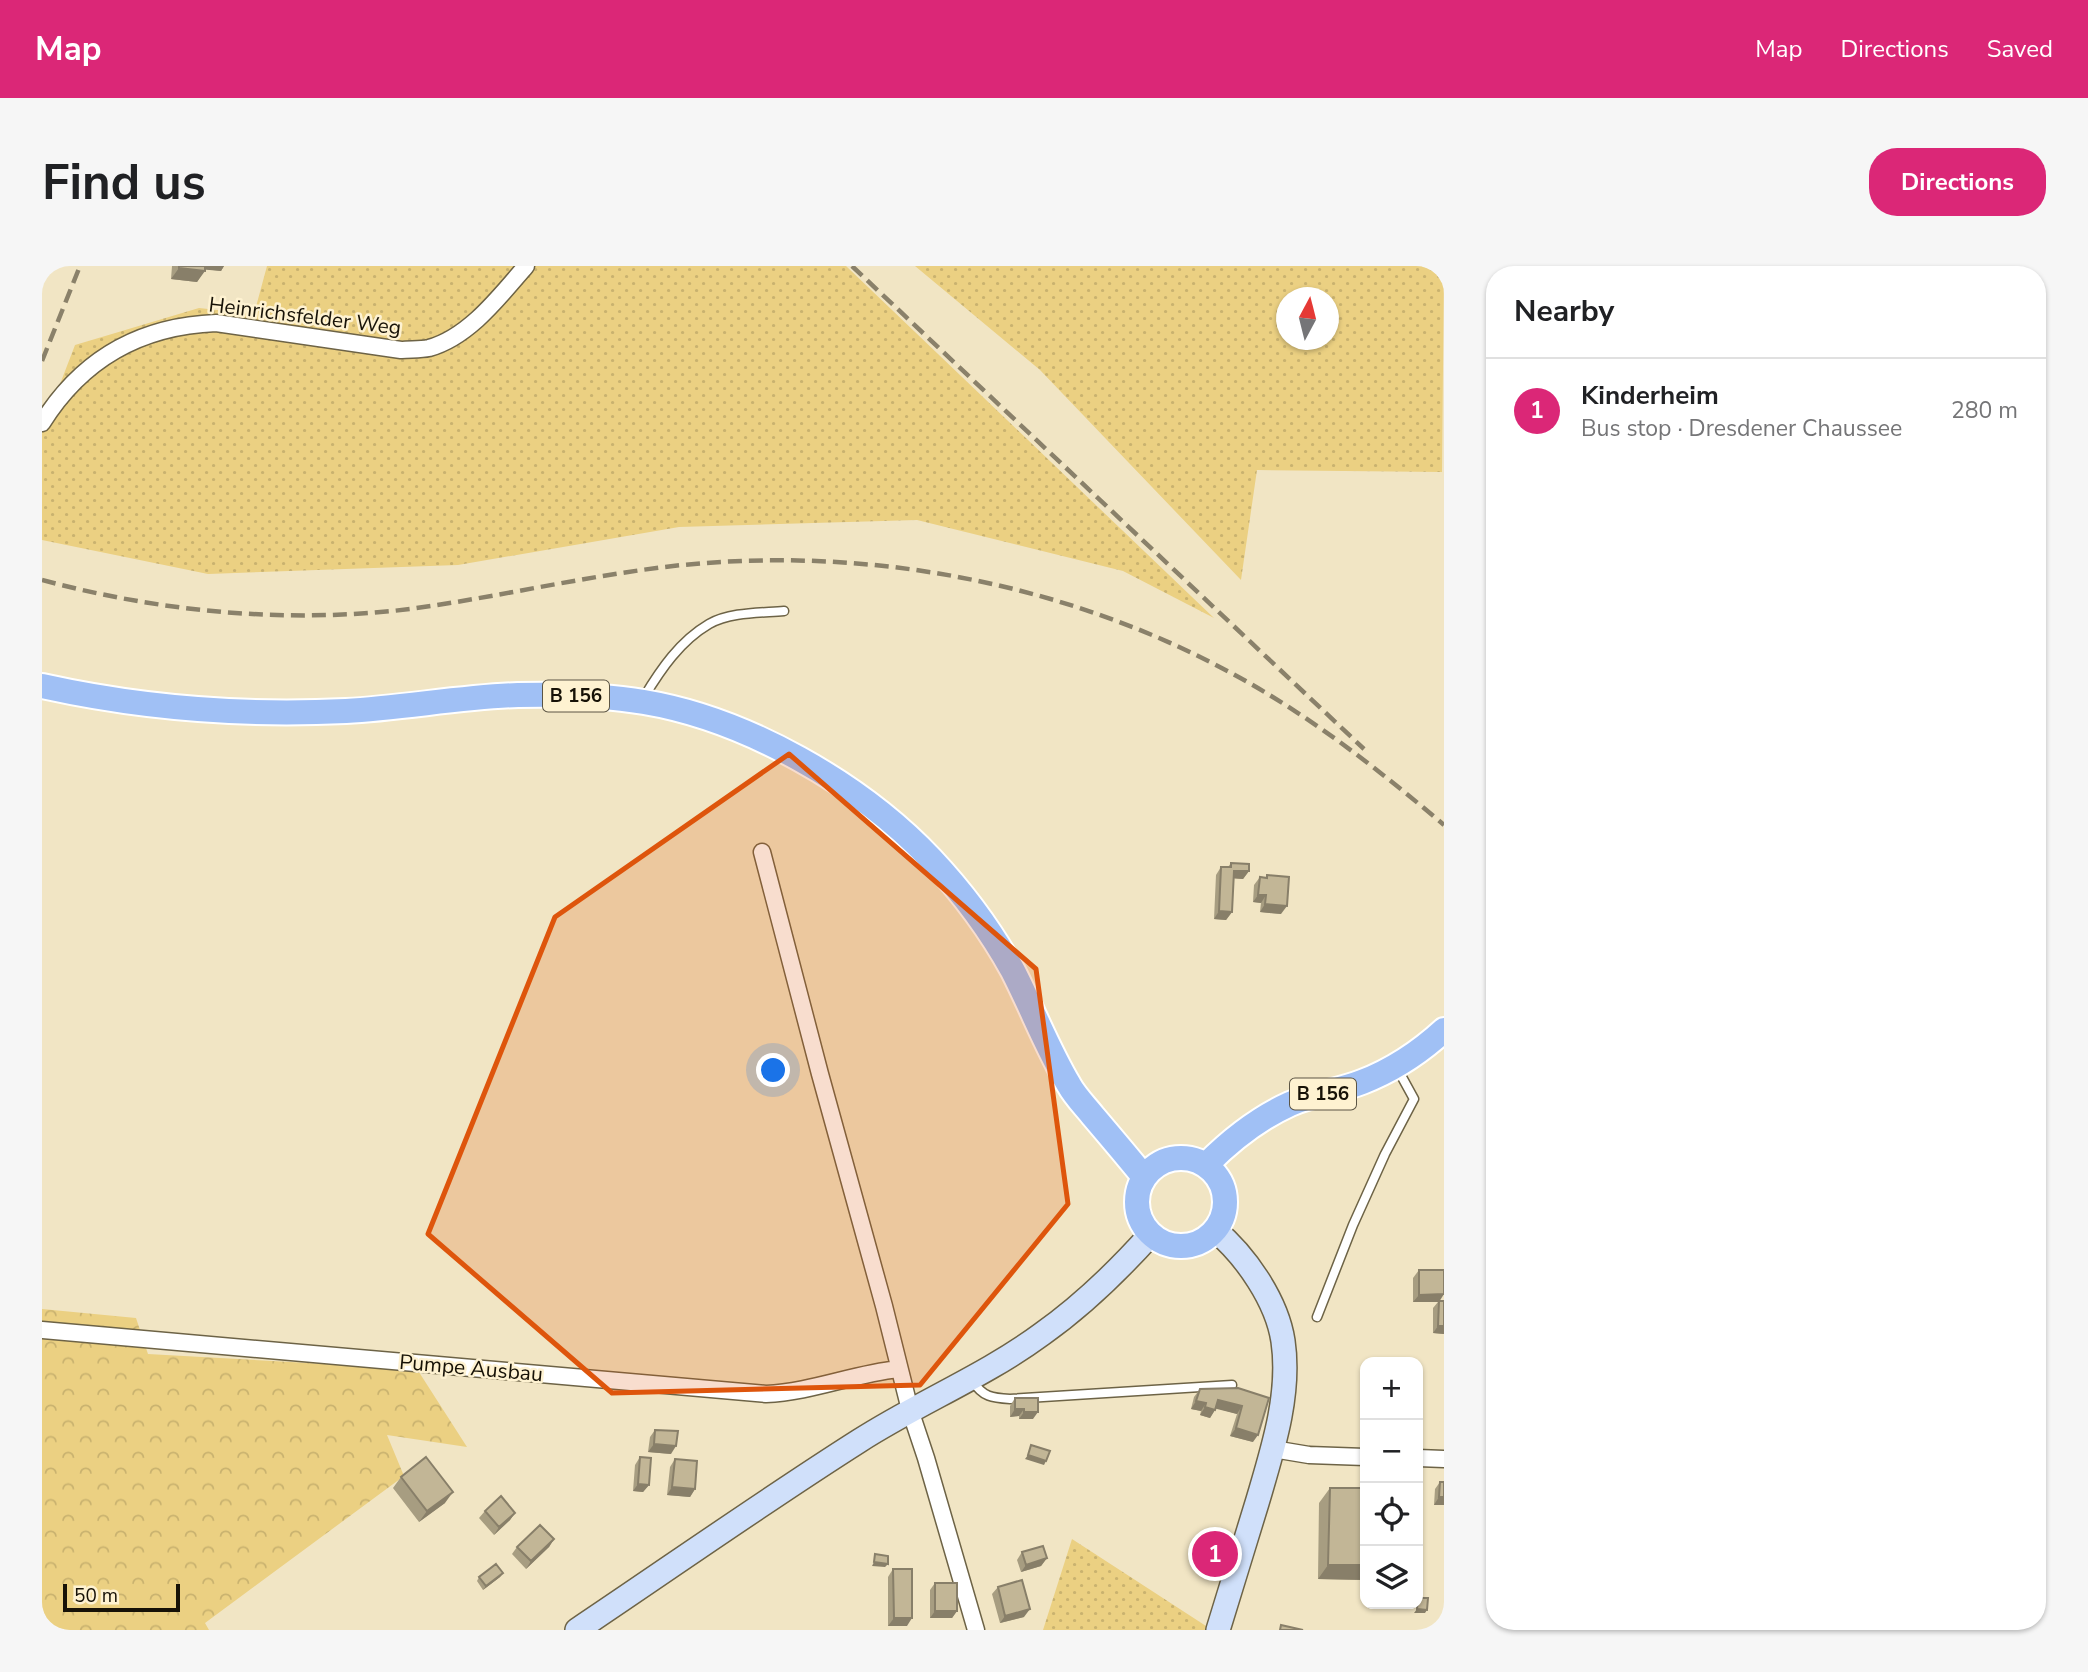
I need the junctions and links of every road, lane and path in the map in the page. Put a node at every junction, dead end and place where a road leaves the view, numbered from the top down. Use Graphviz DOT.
graph roads {
  1 [pos="526,266"];
  2 [pos="42,423"];
  3 [pos="784,611"];
  4 [pos="42,686"];
  5 [pos="641,701"];
  6 [pos="762,852"];
  7 [pos="1444,1030"];
  8 [pos="1396,1066"];
  9 [pos="1207,1164"];
  10 [pos="1144,1177"];
  11 [pos="1216,1230"];
  12 [pos="1151,1234"];
  13 [pos="1317,1317"];
  14 [pos="42,1330"];
  15 [pos="898,1369"];
  16 [pos="972,1378"];
  17 [pos="1232,1385"];
  18 [pos="909,1410"];
  19 [pos="1273,1449"];
  20 [pos="1360,1457"];
  21 [pos="1423,1458"];
  22 [pos="1444,1459"];
  23 [pos="577,1630"];
  24 [pos="976,1630"];
  25 [pos="1218,1630"];
  1 -- 2 [label="street, Heinrichsfelder Weg"];
  3 -- 5 [label="lane"];
  4 -- 5 [label="main road, B 156"];
  5 -- 10 [label="main road, B 156"];
  6 -- 15 [label="street"];
  7 -- 8 [label="main road, B 156"];
  8 -- 9 [label="main road, B 156"];
  8 -- 13 [label="lane"];
  9 -- 10 [label="main road"];
  9 -- 11 [label="main road"];
  10 -- 12 [label="main road"];
  11 -- 12 [label="main road"];
  11 -- 19 [label="street"];
  12 -- 16 [label="street"];
  14 -- 15 [label="street, Pumpe Ausbau"];
  15 -- 18 [label="street"];
  16 -- 17 [label="lane"];
  16 -- 18 [label="street"];
  18 -- 23 [label="street"];
  18 -- 24 [label="street"];
  19 -- 20 [label="street"];
  19 -- 25 [label="street"];
  21 -- 22 [label="street"];
}
